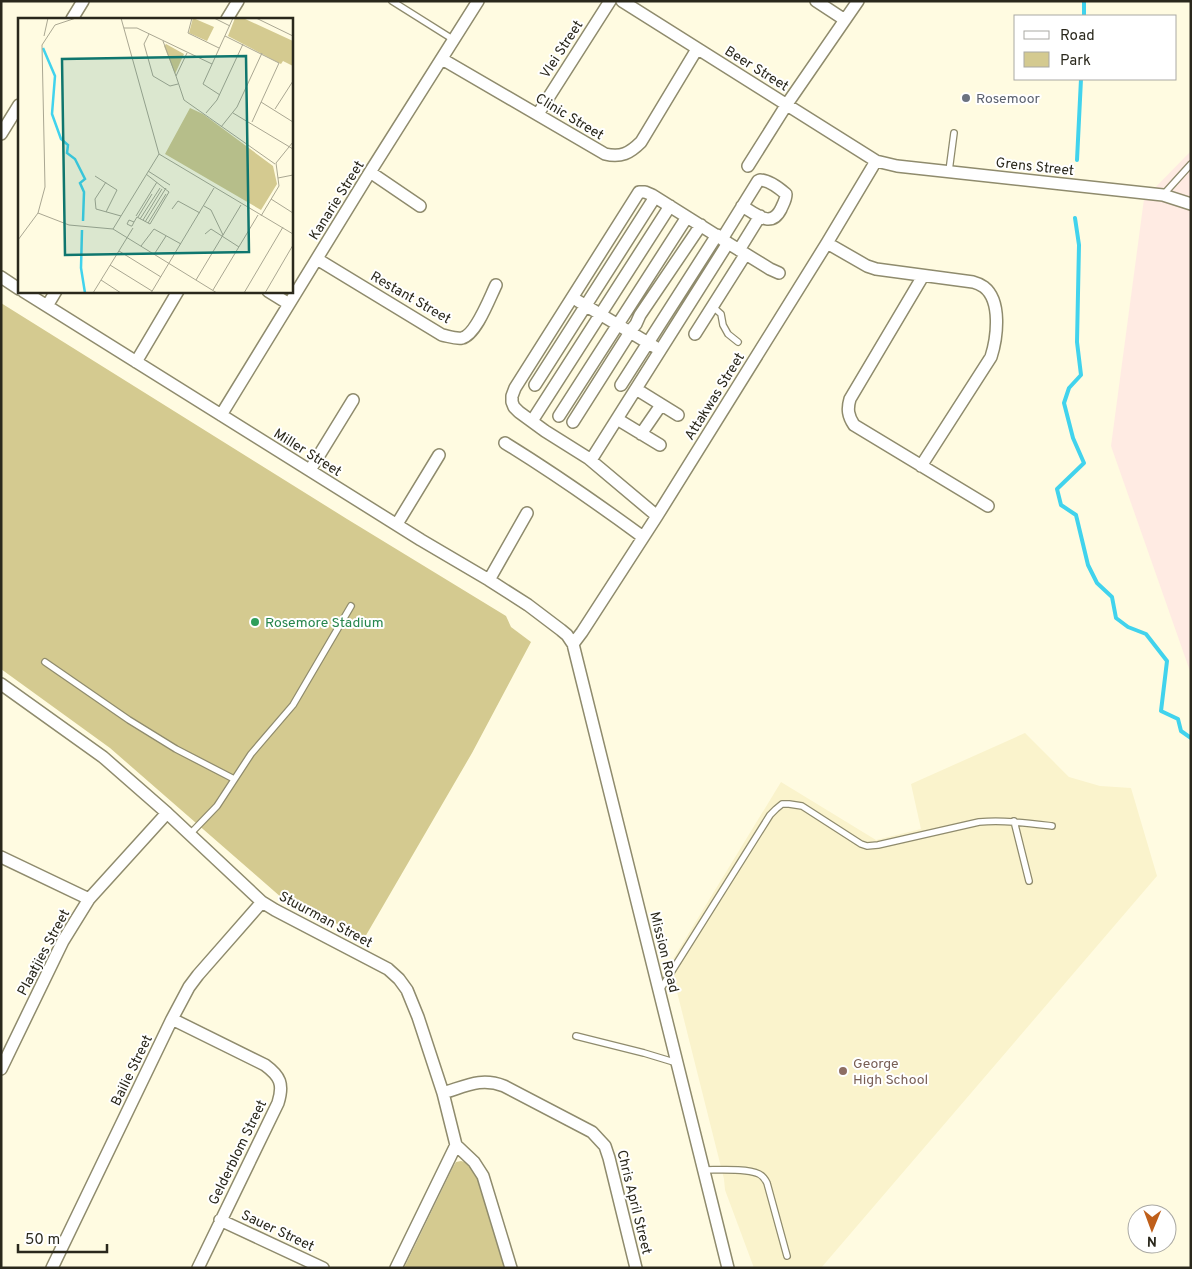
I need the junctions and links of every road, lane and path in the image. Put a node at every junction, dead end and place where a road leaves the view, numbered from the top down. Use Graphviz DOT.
graph roads {
  1 [pos="83,1"];
  2 [pos="238,1"];
  3 [pos="392,1"];
  4 [pos="478,1"];
  5 [pos="610,1"];
  6 [pos="622,1"];
  7 [pos="816,1"];
  8 [pos="858,1"];
  9 [pos="73,18"];
  10 [pos="228,18"];
  11 [pos="845,20"];
  12 [pos="454,40"];
  13 [pos="697,49"];
  14 [pos="442,59"];
  15 [pos="787,104"];
  16 [pos="18,107"];
  17 [pos="538,114"];
  18 [pos="1,134"];
  19 [pos="954,134"];
  20 [pos="876,160"];
  21 [pos="1191,164"];
  22 [pos="748,166"];
  23 [pos="370,172"];
  24 [pos="949,172"];
  25 [pos="1164,195"];
  26 [pos="654,197"];
  27 [pos="1191,204"];
  28 [pos="420,206"];
  29 [pos="670,206"];
  30 [pos="742,206"];
  31 [pos="760,216"];
  32 [pos="687,217"];
  33 [pos="701,225"];
  34 [pos="722,239"];
  35 [pos="827,243"];
  36 [pos="742,252"];
  37 [pos="317,259"];
  38 [pos="779,273"];
  39 [pos="924,276"];
  40 [pos="1,277"];
  41 [pos="496,285"];
  42 [pos="18,287"];
  43 [pos="25,292"];
  44 [pos="55,292"];
  45 [pos="177,292"];
  46 [pos="270,292"];
  47 [pos="694,295"];
  48 [pos="573,298"];
  49 [pos="289,304"];
  50 [pos="585,305"];
  51 [pos="47,306"];
  52 [pos="712,306"];
  53 [pos="600,315"];
  54 [pos="617,325"];
  55 [pos="551,332"];
  56 [pos="630,333"];
  57 [pos="695,334"];
  58 [pos="564,340"];
  59 [pos="738,342"];
  60 [pos="648,343"];
  61 [pos="579,350"];
  62 [pos="660,351"];
  63 [pos="136,362"];
  64 [pos="569,365"];
  65 [pos="586,375"];
  66 [pos="598,383"];
  67 [pos="535,385"];
  68 [pos="621,385"];
  69 [pos="636,389"];
  70 [pos="352,400"];
  71 [pos="661,405"];
  72 [pos="221,415"];
  73 [pos="678,415"];
  74 [pos="560,416"];
  75 [pos="617,420"];
  76 [pos="532,421"];
  77 [pos="573,422"];
  78 [pos="641,434"];
  79 [pos="505,443"];
  80 [pos="660,446"];
  81 [pos="439,455"];
  82 [pos="591,460"];
  83 [pos="921,466"];
  84 [pos="310,470"];
  85 [pos="988,506"];
  86 [pos="528,513"];
  87 [pos="657,516"];
  88 [pos="397,524"];
  89 [pos="644,536"];
  90 [pos="489,580"];
  91 [pos="351,606"];
  92 [pos="573,644"];
  93 [pos="45,662"];
  94 [pos="1,684"];
  95 [pos="234,779"];
  96 [pos="167,813"];
  97 [pos="1014,821"];
  98 [pos="1052,826"];
  99 [pos="190,834"];
  100 [pos="1,857"];
  101 [pos="1029,881"];
  102 [pos="89,900"];
  103 [pos="262,902"];
  104 [pos="659,991"];
  105 [pos="172,1019"];
  106 [pos="576,1036"];
  107 [pos="677,1063"];
  108 [pos="1,1070"];
  109 [pos="443,1093"];
  110 [pos="456,1145"];
  111 [pos="704,1170"];
  112 [pos="220,1220"];
  113 [pos="788,1256"];
  114 [pos="52,1268"];
  115 [pos="198,1268"];
  116 [pos="323,1268"];
  117 [pos="396,1268"];
  118 [pos="511,1268"];
  119 [pos="636,1268"];
  120 [pos="728,1268"];
  1 -- 9 [label="street"];
  2 -- 10 [label="street"];
  3 -- 12 [label="lane"];
  4 -- 12 [label="street, Kanarie Street"];
  5 -- 17 [label="street, Vlei Street"];
  6 -- 13 [label="street, Beer Street"];
  7 -- 11 [label="street"];
  8 -- 11 [label="street"];
  11 -- 15 [label="street"];
  12 -- 14 [label="street, Kanarie Street"];
  13 -- 15 [label="street, Beer Street"];
  13 -- 17 [label="street, Clinic Street"];
  14 -- 17 [label="street, Clinic Street"];
  14 -- 23 [label="street, Kanarie Street"];
  15 -- 20 [label="street, Beer Street"];
  15 -- 22 [label="street"];
  16 -- 18 [label="street"];
  19 -- 24 [label="lane"];
  20 -- 24 [label="street, Grens Street"];
  20 -- 35 [label="street, Attakwas Street"];
  21 -- 25 [label="lane"];
  23 -- 28 [label="street"];
  23 -- 37 [label="street, Kanarie Street"];
  24 -- 25 [label="street, Grens Street"];
  25 -- 27 [label="street, Grens Street"];
  26 -- 29 [label="street"];
  26 -- 48 [label="street"];
  26 -- 50 [label="street"];
  29 -- 32 [label="street"];
  29 -- 53 [label="street"];
  30 -- 31 [label="street"];
  30 -- 31 [label="street"];
  30 -- 34 [label="street"];
  31 -- 36 [label="street"];
  32 -- 33 [label="street"];
  32 -- 54 [label="street"];
  33 -- 34 [label="street"];
  33 -- 56 [label="street"];
  34 -- 36 [label="street"];
  34 -- 47 [label="street"];
  34 -- 60 [label="street"];
  35 -- 39 [label="street"];
  35 -- 87 [label="street, Attakwas Street"];
  36 -- 38 [label="street"];
  36 -- 52 [label="street"];
  37 -- 41 [label="street, Restant Street"];
  37 -- 49 [label="street, Kanarie Street"];
  39 -- 83 [label="street"];
  39 -- 83 [label="street"];
  40 -- 42 [label="street"];
  43 -- 51 [label="street, Miller Street"];
  44 -- 51 [label="street"];
  45 -- 63 [label="street"];
  46 -- 49 [label="street"];
  47 -- 52 [label="street"];
  47 -- 62 [label="street"];
  48 -- 50 [label="street"];
  48 -- 55 [label="street"];
  49 -- 72 [label="street, Kanarie Street"];
  50 -- 53 [label="street"];
  50 -- 58 [label="street"];
  51 -- 63 [label="street, Miller Street"];
  52 -- 57 [label="street"];
  52 -- 59 [label="lane"];
  53 -- 54 [label="street"];
  53 -- 61 [label="street"];
  54 -- 56 [label="street"];
  54 -- 65 [label="street"];
  55 -- 58 [label="street"];
  55 -- 76 [label="street"];
  56 -- 60 [label="street"];
  56 -- 66 [label="street"];
  58 -- 61 [label="street"];
  58 -- 67 [label="street"];
  60 -- 62 [label="street"];
  60 -- 68 [label="street"];
  61 -- 64 [label="street"];
  62 -- 69 [label="street"];
  63 -- 72 [label="street, Miller Street"];
  64 -- 65 [label="street"];
  64 -- 76 [label="street"];
  65 -- 66 [label="street"];
  65 -- 74 [label="street"];
  66 -- 77 [label="street"];
  69 -- 71 [label="street"];
  69 -- 75 [label="street"];
  70 -- 84 [label="street"];
  71 -- 73 [label="street"];
  71 -- 78 [label="street"];
  72 -- 84 [label="street, Miller Street"];
  75 -- 78 [label="street"];
  75 -- 82 [label="street"];
  76 -- 82 [label="street"];
  78 -- 80 [label="street"];
  79 -- 89 [label="street"];
  81 -- 88 [label="street"];
  82 -- 87 [label="street"];
  83 -- 85 [label="street"];
  84 -- 88 [label="street, Miller Street"];
  86 -- 90 [label="street"];
  87 -- 89 [label="street, Attakwas Street"];
  88 -- 90 [label="street, Miller Street"];
  89 -- 92 [label="street, Attakwas Street"];
  90 -- 92 [label="street, Miller Street"];
  91 -- 95 [label="lane"];
  92 -- 104 [label="street, Mission Road"];
  93 -- 95 [label="lane"];
  94 -- 96 [label="street, Stuurman Street"];
  95 -- 99 [label="lane"];
  96 -- 99 [label="street, Stuurman Street"];
  96 -- 102 [label="street, Plaatjies Street"];
  97 -- 98 [label="lane"];
  97 -- 101 [label="lane"];
  97 -- 104 [label="lane"];
  99 -- 103 [label="street, Stuurman Street"];
  100 -- 102 [label="street"];
  102 -- 108 [label="street, Plaatjies Street"];
  103 -- 105 [label="street, Bailie Street"];
  103 -- 109 [label="street, Stuurman Street"];
  104 -- 107 [label="street, Mission Road"];
  105 -- 112 [label="street, Gelderblom Street"];
  105 -- 114 [label="street, Bailie Street"];
  106 -- 107 [label="lane"];
  107 -- 111 [label="street, Mission Road"];
  109 -- 110 [label="street, Stuurman Street"];
  109 -- 119 [label="street, Chris April Street"];
  110 -- 117 [label="street"];
  110 -- 118 [label="street"];
  111 -- 113 [label="lane"];
  111 -- 120 [label="street, Mission Road"];
  112 -- 115 [label="street, Gelderblom Street"];
  112 -- 116 [label="street, Sauer Street"];
}
